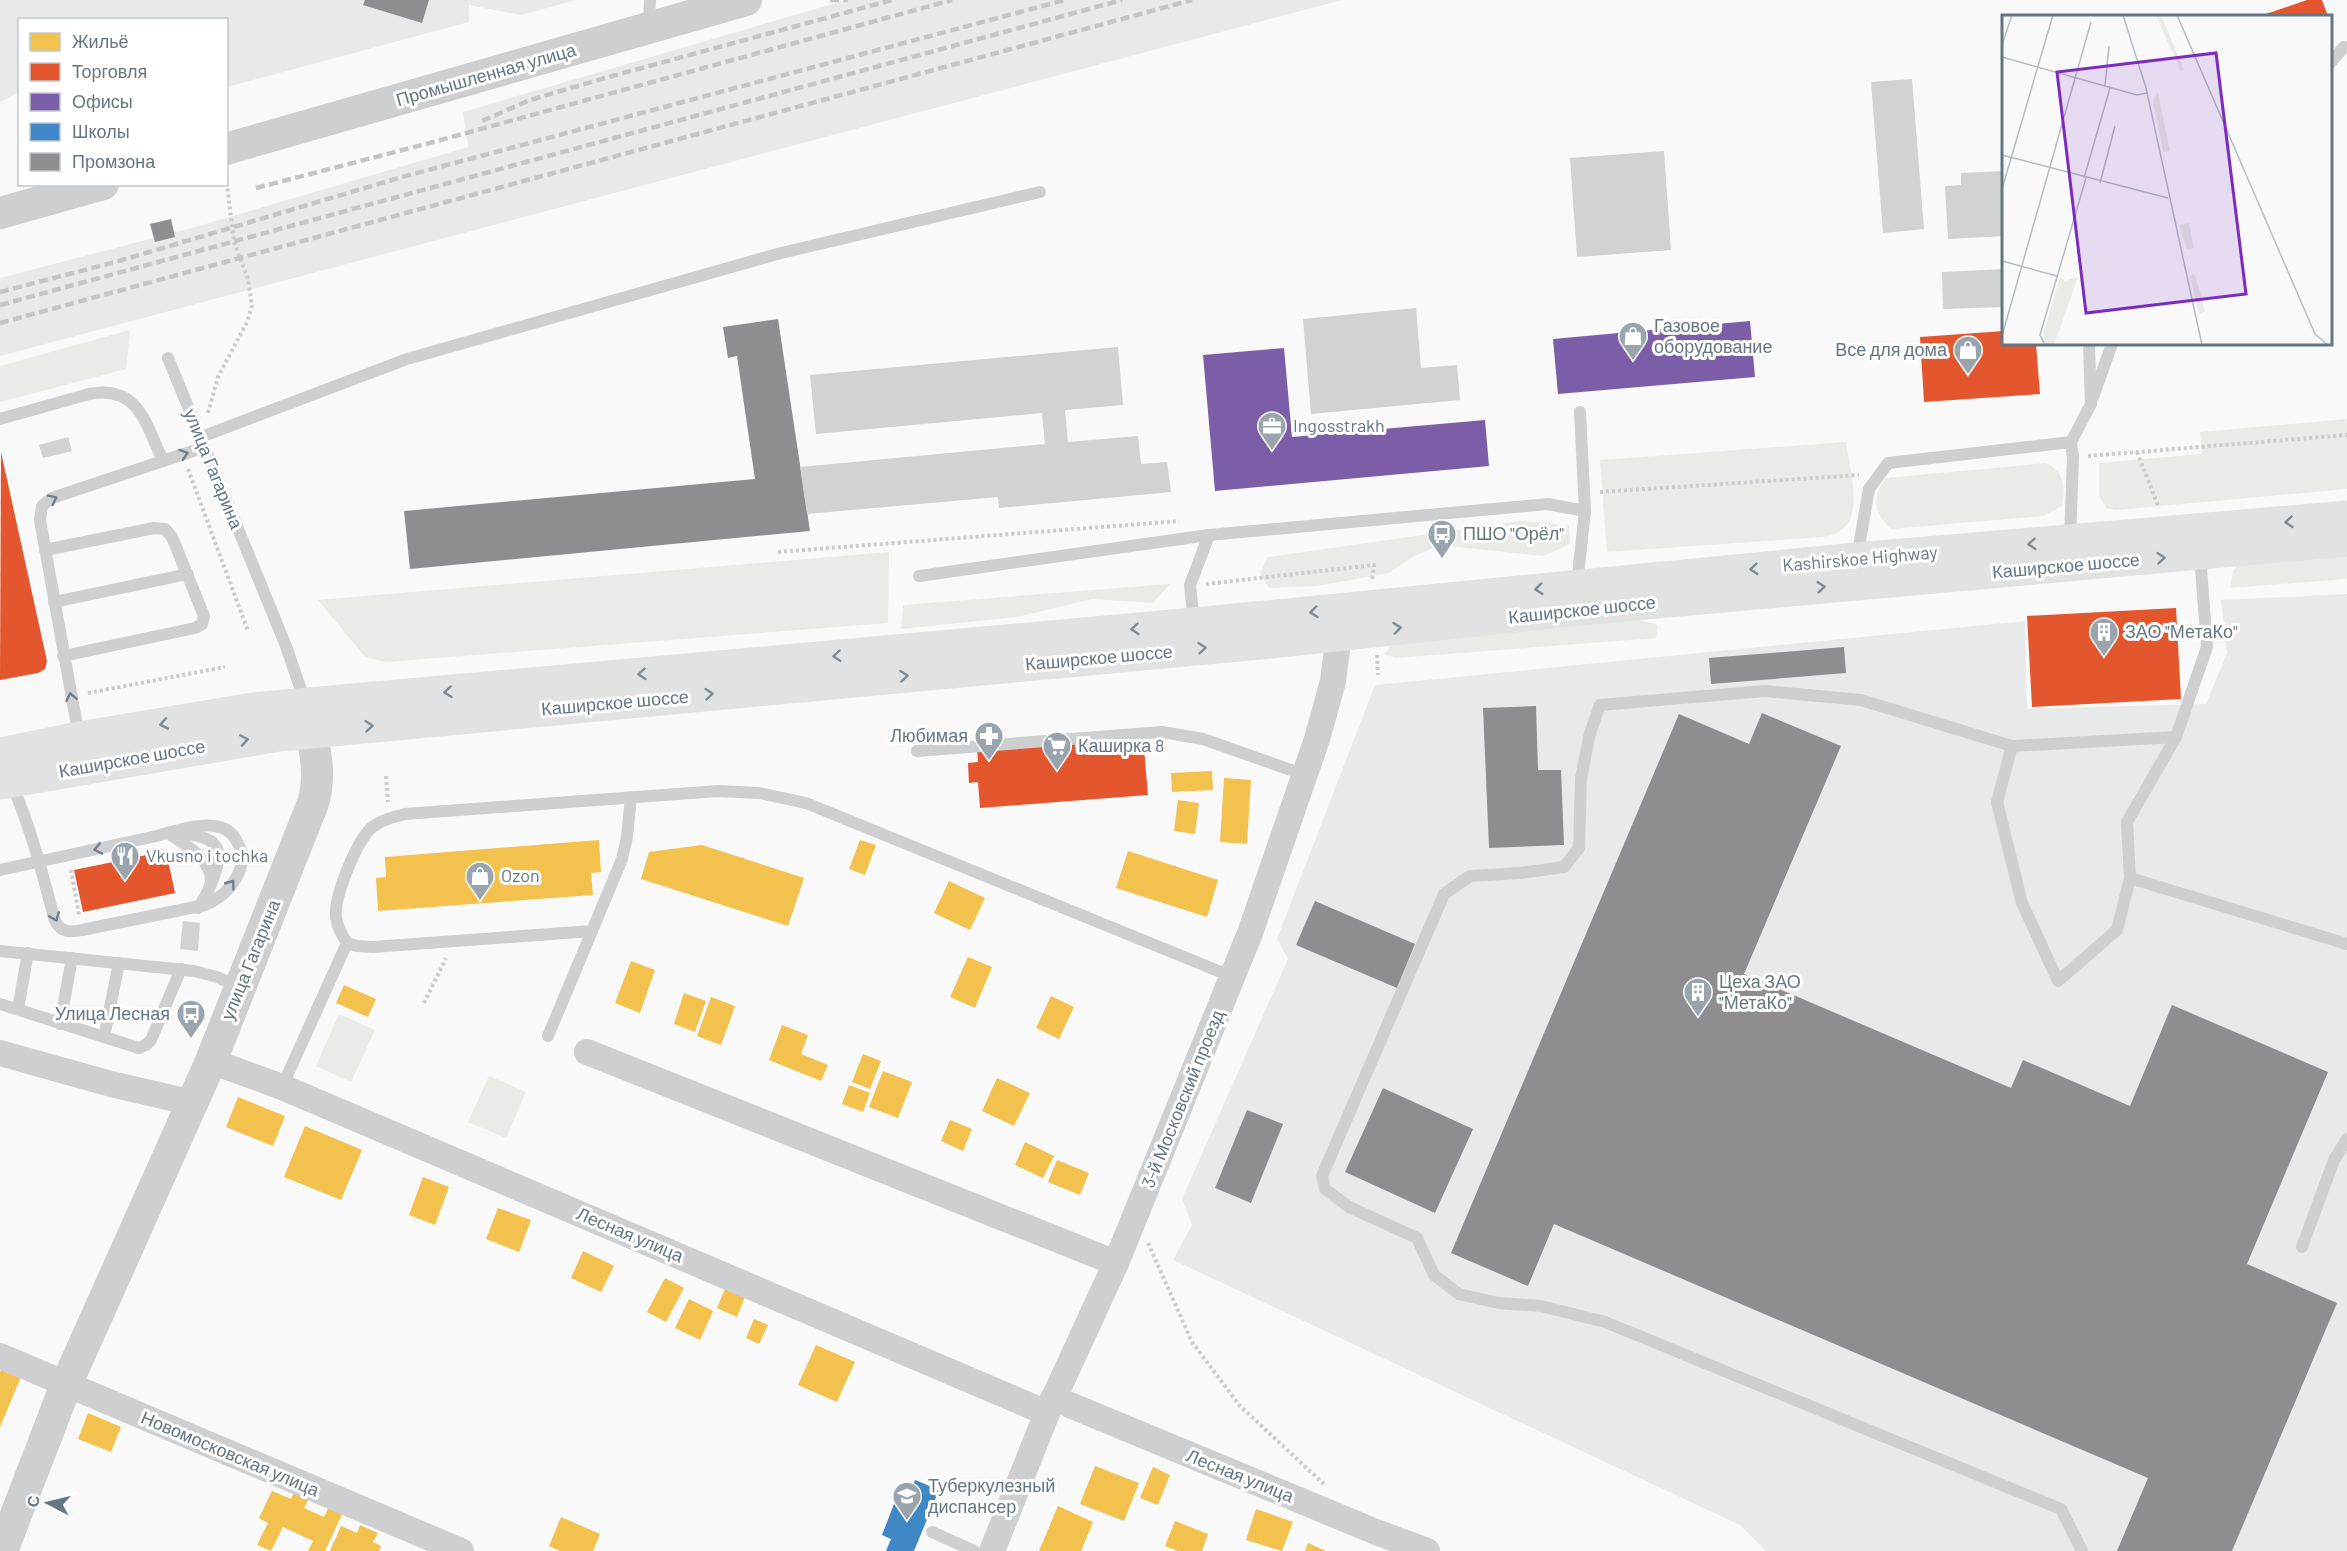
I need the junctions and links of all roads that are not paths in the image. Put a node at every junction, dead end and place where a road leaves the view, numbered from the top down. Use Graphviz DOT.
graph roads {
  1 [pos="746,0"];
  2 [pos="650,14"];
  3 [pos="2344,47"];
  4 [pos="2332,62"];
  5 [pos="228,148"];
  6 [pos="97,186"];
  7 [pos="1040,192"];
  8 [pos="0,213"];
  9 [pos="2089,345"];
  10 [pos="2112,345"];
  11 [pos="168,358"];
  12 [pos="2091,404"];
  13 [pos="1580,412"];
  14 [pos="0,419"];
  15 [pos="203,442"];
  16 [pos="2071,442"];
  17 [pos="163,461"];
  18 [pos="1586,512"];
  19 [pos="2347,517"];
  20 [pos="1209,535"];
  21 [pos="2347,540"];
  22 [pos="2070,541"];
  23 [pos="45,550"];
  24 [pos="2200,554"];
  25 [pos="1856,559"];
  26 [pos="188,574"];
  27 [pos="919,576"];
  28 [pos="1577,585"];
  29 [pos="54,602"];
  30 [pos="1194,624"];
  31 [pos="1339,635"];
  32 [pos="63,656"];
  33 [pos="308,718"];
  34 [pos="2176,737"];
  35 [pos="79,738"];
  36 [pos="2012,746"];
  37 [pos="917,751"];
  38 [pos="4,772"];
  39 [pos="1305,775"];
  40 [pos="631,797"];
  41 [pos="168,833"];
  42 [pos="39,861"];
  43 [pos="0,870"];
  44 [pos="2130,878"];
  45 [pos="211,884"];
  46 [pos="198,908"];
  47 [pos="592,931"];
  48 [pos="347,943"];
  49 [pos="2347,944"];
  50 [pos="0,951"];
  51 [pos="28,953"];
  52 [pos="72,958"];
  53 [pos="119,963"];
  54 [pos="182,969"];
  55 [pos="1233,977"];
  56 [pos="240,987"];
  57 [pos="0,1004"];
  58 [pos="18,1009"];
  59 [pos="60,1024"];
  60 [pos="548,1036"];
  61 [pos="104,1037"];
  62 [pos="587,1052"];
  63 [pos="0,1053"];
  64 [pos="211,1061"];
  65 [pos="282,1087"];
  66 [pos="192,1103"];
  67 [pos="2347,1139"];
  68 [pos="2302,1247"];
  69 [pos="1116,1263"];
  70 [pos="0,1356"];
  71 [pos="66,1385"];
  72 [pos="1050,1406"];
  73 [pos="932,1532"];
  74 [pos="2,1551"];
  75 [pos="461,1551"];
  76 [pos="974,1551"];
  77 [pos="992,1551"];
  78 [pos="1427,1551"];
  79 [pos="2082,1551"];
  1 -- 2 [label="street, Промышленная улица"];
  2 -- 5 [label="street, Промышленная улица"];
  3 -- 4 [label="lane"];
  6 -- 8 [label="street"];
  7 -- 15 [label="lane"];
  9 -- 12 [label="lane"];
  10 -- 12 [label="lane"];
  11 -- 15 [label="lane, улица Гагарина"];
  12 -- 16 [label="lane"];
  13 -- 18 [label="lane"];
  14 -- 17 [label="lane"];
  17 -- 15 [label="lane, one-way"];
  15 -- 33 [label="lane, улица Гагарина"];
  16 -- 22 [label="lane"];
  16 -- 25 [label="lane"];
  23 -- 17 [label="lane, one-way"];
  18 -- 20 [label="lane"];
  18 -- 28 [label="lane"];
  19 -- 22 [label="main road, Kashirskoe Highway, one-way"];
  20 -- 27 [label="lane"];
  20 -- 30 [label="lane"];
  21 -- 24 [label="main road"];
  22 -- 25 [label="main road, Kashirskoe Highway, one-way"];
  23 -- 26 [label="lane"];
  23 -- 29 [label="lane"];
  31 -- 24 [label="main road, Каширское шоссе, one-way"];
  24 -- 34 [label="lane"];
  25 -- 28 [label="main road, Kashirskoe Highway, one-way"];
  26 -- 29 [label="lane"];
  26 -- 32 [label="lane"];
  28 -- 30 [label="main road, Kashirskoe Highway, one-way"];
  29 -- 32 [label="lane"];
  30 -- 33 [label="main road, Каширское шоссе, one-way"];
  33 -- 31 [label="main road, Каширское шоссе, one-way"];
  31 -- 39 [label="street, 3-й Московский проезд"];
  35 -- 32 [label="lane, one-way"];
  33 -- 35 [label="main road, Каширское шоссе, one-way"];
  38 -- 33 [label="main road, Каширское шоссе, one-way"];
  33 -- 56 [label="street, улица Гагарина"];
  34 -- 36 [label="lane"];
  34 -- 44 [label="lane"];
  35 -- 38 [label="main road, Каширское шоссе"];
  36 -- 44 [label="lane"];
  36 -- 79 [label="lane"];
  37 -- 39 [label="lane"];
  38 -- 42 [label="lane"];
  39 -- 55 [label="street, 3-й Московский проезд"];
  40 -- 47 [label="lane"];
  40 -- 48 [label="lane"];
  40 -- 55 [label="lane"];
  41 -- 42 [label="lane, one-way"];
  41 -- 45 [label="lane"];
  41 -- 45 [label="lane"];
  46 -- 41 [label="lane, one-way"];
  42 -- 43 [label="lane"];
  42 -- 46 [label="lane, one-way"];
  44 -- 49 [label="lane"];
  45 -- 46 [label="lane"];
  47 -- 48 [label="lane"];
  47 -- 60 [label="lane"];
  48 -- 65 [label="lane"];
  50 -- 51 [label="lane"];
  51 -- 52 [label="lane"];
  51 -- 58 [label="lane"];
  52 -- 53 [label="lane"];
  52 -- 59 [label="lane"];
  53 -- 54 [label="lane"];
  53 -- 61 [label="lane"];
  54 -- 56 [label="lane"];
  54 -- 61 [label="lane"];
  55 -- 69 [label="street, 3-й Московский проезд"];
  56 -- 64 [label="street, улица Гагарина"];
  57 -- 58 [label="lane"];
  58 -- 59 [label="lane"];
  59 -- 61 [label="lane"];
  62 -- 69 [label="street"];
  63 -- 66 [label="street"];
  64 -- 65 [label="street, Лесная улица"];
  64 -- 66 [label="street, улица Гагарина"];
  65 -- 72 [label="street, Лесная улица"];
  66 -- 71 [label="street, улица Гагарина"];
  67 -- 68 [label="lane"];
  69 -- 72 [label="street, 3-й Московский проезд"];
  70 -- 71 [label="street, Новомосковская улица"];
  71 -- 74 [label="street, улица Гагарина"];
  71 -- 75 [label="street, Новомосковская улица"];
  72 -- 77 [label="street, 3-й Московский проезд"];
  72 -- 78 [label="street, Лесная улица"];
  73 -- 76 [label="lane"];
}
